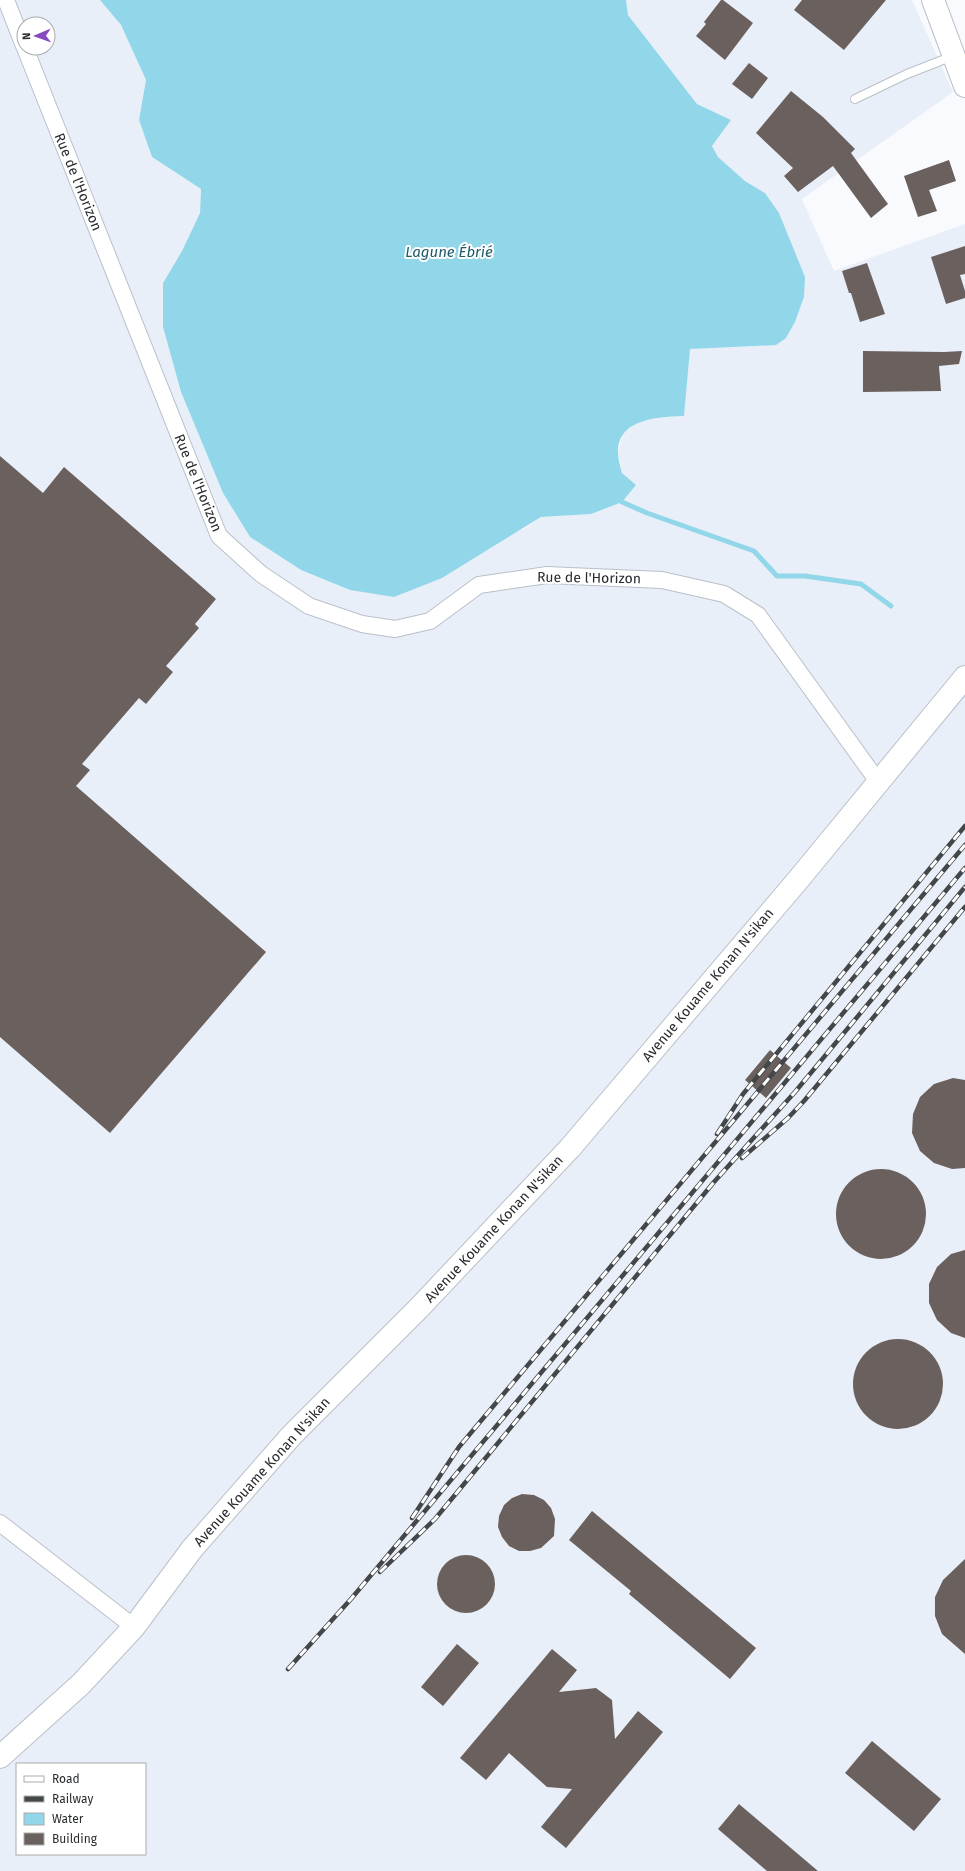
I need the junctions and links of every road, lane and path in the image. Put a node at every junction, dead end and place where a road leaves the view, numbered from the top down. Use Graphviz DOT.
graph roads {
  1 [pos="6,0"];
  2 [pos="934,1"];
  3 [pos="16,26"];
  4 [pos="28,56"];
  5 [pos="954,56"];
  6 [pos="965,86"];
  7 [pos="855,99"];
  8 [pos="965,677"];
  9 [pos="879,783"];
  10 [pos="0,1523"];
  11 [pos="134,1627"];
  12 [pos="0,1758"];
  1 -- 3 [label="street, Rue de l'Horizon"];
  2 -- 5 [label="street"];
  4 -- 9 [label="street, Rue de l'Horizon"];
  5 -- 6 [label="street"];
  5 -- 7 [label="lane"];
  8 -- 9 [label="street, Avenue Kouame Konan N'sikan"];
  9 -- 11 [label="street, Avenue Kouame Konan N'sikan"];
  10 -- 11 [label="street"];
  11 -- 12 [label="street, Avenue Kouame Konan N'sikan"];
}
